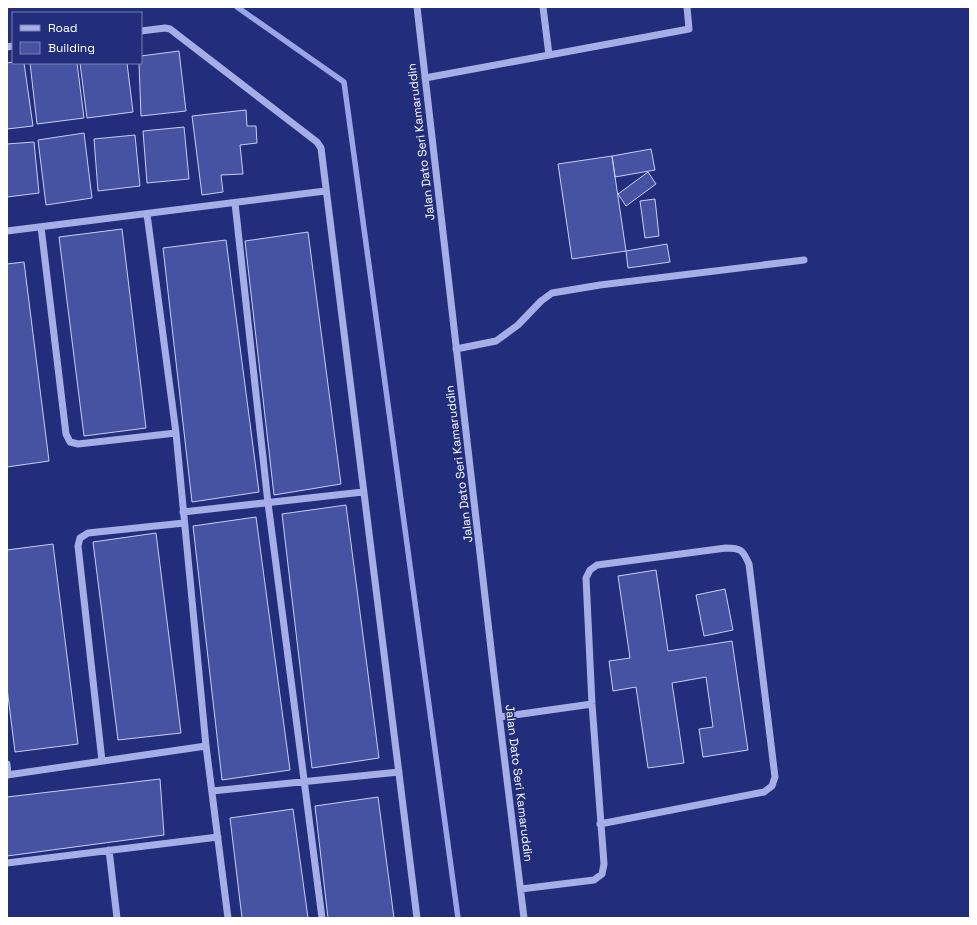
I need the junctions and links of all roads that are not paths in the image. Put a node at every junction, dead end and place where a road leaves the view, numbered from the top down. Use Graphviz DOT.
graph roads {
  1 [pos="417,7"];
  2 [pos="543,7"];
  3 [pos="686,7"];
  4 [pos="142,31"];
  5 [pos="549,55"];
  6 [pos="425,78"];
  7 [pos="325,192"];
  8 [pos="235,203"];
  9 [pos="147,214"];
  10 [pos="41,227"];
  11 [pos="7,231"];
  12 [pos="804,260"];
  13 [pos="456,349"];
  14 [pos="176,433"];
  15 [pos="363,492"];
  16 [pos="268,503"];
  17 [pos="183,512"];
  18 [pos="184,523"];
  19 [pos="592,704"];
  20 [pos="500,717"];
  21 [pos="206,746"];
  22 [pos="102,761"];
  23 [pos="7,764"];
  24 [pos="399,772"];
  25 [pos="8,775"];
  26 [pos="304,782"];
  27 [pos="212,791"];
  28 [pos="600,824"];
  29 [pos="218,837"];
  30 [pos="109,850"];
  31 [pos="7,863"];
  32 [pos="521,889"];
  33 [pos="117,918"];
  34 [pos="228,918"];
  35 [pos="322,918"];
  36 [pos="417,918"];
  37 [pos="524,918"];
  1 -- 6 [label="street, Jalan Dato Seri Kamaruddin"];
  2 -- 5 [label="street"];
  3 -- 5 [label="street"];
  4 -- 7 [label="street"];
  5 -- 6 [label="street"];
  6 -- 13 [label="street, Jalan Dato Seri Kamaruddin"];
  7 -- 8 [label="street"];
  7 -- 15 [label="street"];
  8 -- 9 [label="street"];
  8 -- 16 [label="street"];
  9 -- 10 [label="street"];
  9 -- 14 [label="street"];
  10 -- 11 [label="street"];
  10 -- 14 [label="street"];
  12 -- 13 [label="street"];
  13 -- 20 [label="street, Jalan Dato Seri Kamaruddin"];
  14 -- 17 [label="street"];
  15 -- 16 [label="street"];
  15 -- 24 [label="street"];
  16 -- 17 [label="street"];
  16 -- 26 [label="street"];
  17 -- 18 [label="street"];
  18 -- 21 [label="street"];
  18 -- 22 [label="street"];
  19 -- 20 [label="street"];
  19 -- 28 [label="street"];
  19 -- 28 [label="street"];
  20 -- 32 [label="street, Jalan Dato Seri Kamaruddin"];
  21 -- 22 [label="street"];
  21 -- 27 [label="street"];
  22 -- 25 [label="street"];
  23 -- 25 [label="street"];
  24 -- 26 [label="street"];
  24 -- 36 [label="street"];
  26 -- 27 [label="street"];
  26 -- 35 [label="street"];
  27 -- 29 [label="street"];
  28 -- 32 [label="street"];
  29 -- 30 [label="street"];
  29 -- 34 [label="street"];
  30 -- 31 [label="street"];
  30 -- 33 [label="street"];
  32 -- 37 [label="street, Jalan Dato Seri Kamaruddin"];
}
